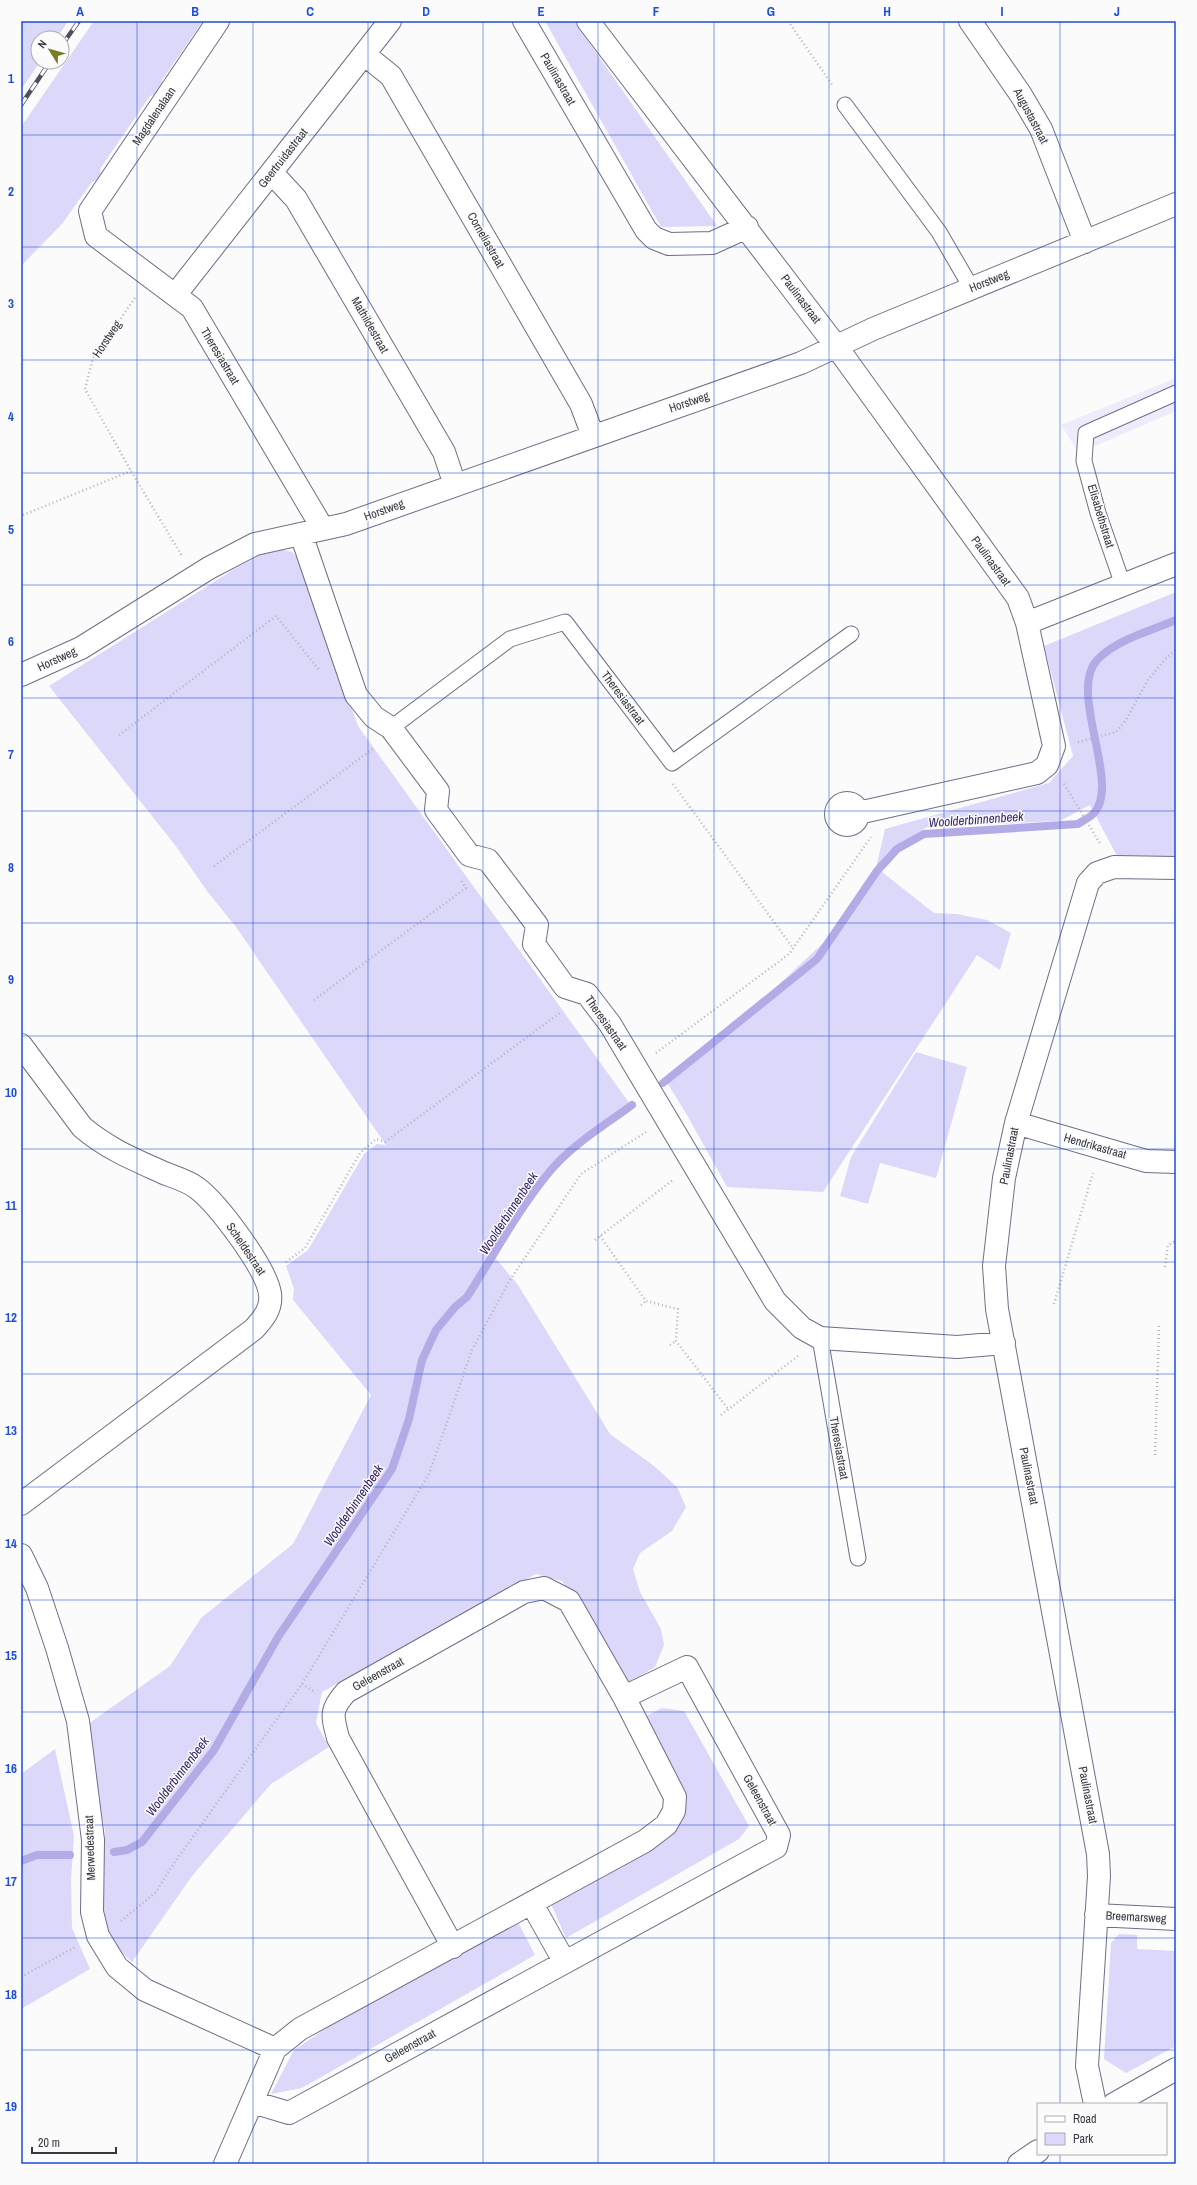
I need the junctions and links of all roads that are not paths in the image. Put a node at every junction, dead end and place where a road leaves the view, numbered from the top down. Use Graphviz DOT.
graph roads {
  1 [pos="218,21"];
  2 [pos="390,21"];
  3 [pos="524,21"];
  4 [pos="588,21"];
  5 [pos="970,21"];
  6 [pos="364,54"];
  7 [pos="846,105"];
  8 [pos="272,173"];
  9 [pos="1176,204"];
  10 [pos="90,212"];
  11 [pos="746,227"];
  12 [pos="1085,242"];
  13 [pos="972,288"];
  14 [pos="176,294"];
  15 [pos="836,346"];
  16 [pos="1176,393"];
  17 [pos="593,436"];
  18 [pos="455,485"];
  19 [pos="323,528"];
  20 [pos="301,534"];
  21 [pos="1176,564"];
  22 [pos="1123,584"];
  23 [pos="1027,622"];
  24 [pos="851,634"];
  25 [pos="21,675"];
  26 [pos="391,728"];
  27 [pos="858,813"];
  28 [pos="1176,868"];
  29 [pos="21,1045"];
  30 [pos="1016,1122"];
  31 [pos="1176,1162"];
  32 [pos="820,1338"];
  33 [pos="1004,1343"];
  34 [pos="21,1504"];
  35 [pos="21,1555"];
  36 [pos="858,1558"];
  37 [pos="624,1697"];
  38 [pos="532,1904"];
  39 [pos="1096,1915"];
  40 [pos="1176,1919"];
  41 [pos="453,1947"];
  42 [pos="564,1961"];
  43 [pos="275,2049"];
  44 [pos="1176,2070"];
  45 [pos="252,2102"];
  46 [pos="1095,2103"];
  47 [pos="1116,2103"];
  48 [pos="1037,2152"];
  49 [pos="225,2164"];
  50 [pos="1019,2164"];
  1 -- 10 [label="street, Magdalenalaan"];
  2 -- 6 [label="street, Geertruidastraat"];
  3 -- 11 [label="street, Paulinastraat"];
  4 -- 11 [label="street, Paulinastraat"];
  5 -- 12 [label="street, Augustastraat"];
  6 -- 8 [label="street, Geertruidastraat"];
  6 -- 17 [label="street, Corneliastraat"];
  7 -- 13 [label="lane"];
  8 -- 14 [label="street, Geertruidastraat"];
  8 -- 18 [label="street, Mathildestraat"];
  9 -- 12 [label="street, Horstweg"];
  10 -- 14 [label="street, Theresiastraat"];
  11 -- 15 [label="street, Paulinastraat"];
  12 -- 13 [label="street, Horstweg"];
  13 -- 15 [label="street, Horstweg"];
  14 -- 19 [label="street, Theresiastraat"];
  15 -- 17 [label="street, Horstweg"];
  15 -- 23 [label="street, Paulinastraat"];
  16 -- 22 [label="lane, Elisabethstraat"];
  17 -- 18 [label="street, Horstweg"];
  18 -- 19 [label="street, Horstweg"];
  19 -- 20 [label="street, Horstweg"];
  20 -- 25 [label="street, Horstweg"];
  20 -- 26 [label="street"];
  21 -- 22 [label="street"];
  22 -- 23 [label="street"];
  23 -- 27 [label="street, Paulinastraat"];
  24 -- 26 [label="lane, Theresiastraat"];
  26 -- 32 [label="street, Theresiastraat"];
  28 -- 30 [label="street, Paulinastraat"];
  29 -- 34 [label="street, Scheldestraat"];
  30 -- 31 [label="street, Hendrikastraat"];
  30 -- 33 [label="street, Paulinastraat"];
  32 -- 33 [label="street, Theresiastraat"];
  32 -- 36 [label="lane, Theresiastraat"];
  33 -- 39 [label="street, Paulinastraat"];
  35 -- 43 [label="street, Merwedestraat"];
  37 -- 38 [label="street, Geleenstraat"];
  37 -- 41 [label="street, Geleenstraat"];
  37 -- 42 [label="street, Geleenstraat"];
  38 -- 41 [label="street, Geleenstraat"];
  38 -- 42 [label="street"];
  39 -- 40 [label="street, Breemarsweg"];
  39 -- 46 [label="street, Paulinastraat"];
  41 -- 43 [label="street, Geleenstraat"];
  42 -- 45 [label="street, Geleenstraat"];
  43 -- 45 [label="street, Geleenstraat"];
  44 -- 47 [label="street"];
  45 -- 49 [label="street, Geleenstraat"];
  48 -- 50 [label="street"];
}
